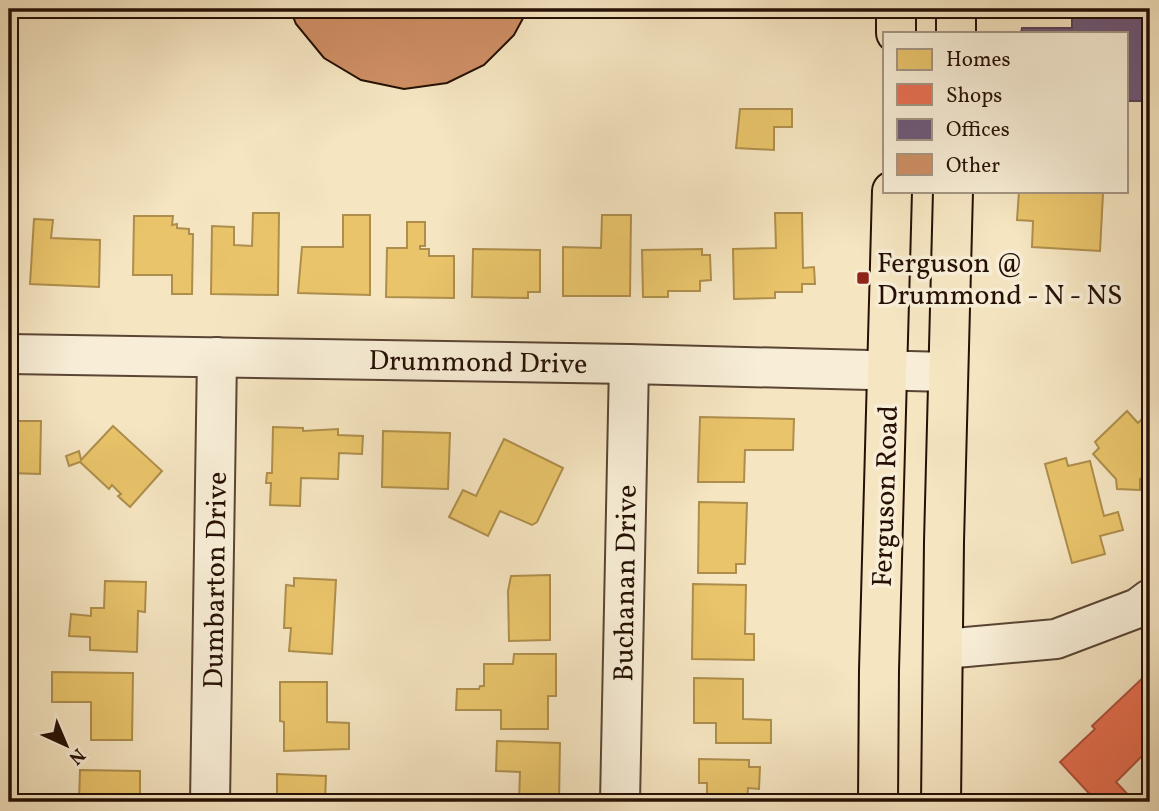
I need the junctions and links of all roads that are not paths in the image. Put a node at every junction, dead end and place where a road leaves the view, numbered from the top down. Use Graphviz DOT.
graph roads {
  1 [pos="896,9"];
  2 [pos="956,9"];
  3 [pos="895,32"];
  4 [pos="956,32"];
  5 [pos="892,192"];
  6 [pos="953,192"];
  7 [pos="9,354"];
  8 [pos="217,357"];
  9 [pos="629,363"];
  10 [pos="888,370"];
  11 [pos="948,372"];
  12 [pos="1150,599"];
  13 [pos="944,649"];
  14 [pos="210,802"];
  15 [pos="620,802"];
  16 [pos="878,802"];
  17 [pos="941,802"];
  1 -- 3 [label="main road"];
  2 -- 4 [label="main road"];
  5 -- 10 [label="main road, Ferguson Road"];
  6 -- 11 [label="main road"];
  7 -- 8 [label="street, Drummond Drive"];
  8 -- 9 [label="street, Drummond Drive"];
  8 -- 14 [label="street, Dumbarton Drive"];
  9 -- 10 [label="street, Drummond Drive"];
  9 -- 15 [label="street, Buchanan Drive"];
  10 -- 11 [label="street, Drummond Drive"];
  10 -- 16 [label="main road, Ferguson Road"];
  11 -- 13 [label="main road"];
  12 -- 13 [label="street"];
  13 -- 17 [label="main road"];
}
